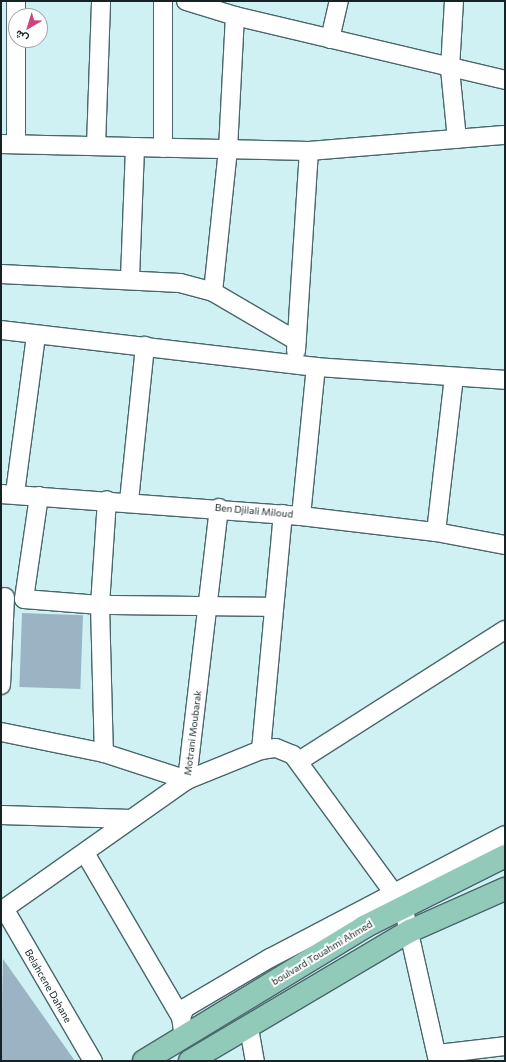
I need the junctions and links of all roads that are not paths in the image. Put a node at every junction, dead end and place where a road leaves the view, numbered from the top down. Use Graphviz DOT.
graph roads {
  1 [pos="101,1"];
  2 [pos="163,1"];
  3 [pos="186,1"];
  4 [pos="339,1"];
  5 [pos="454,1"];
  6 [pos="235,16"];
  7 [pos="330,39"];
  8 [pos="14,48"];
  9 [pos="450,69"];
  10 [pos="505,80"];
  11 [pos="505,135"];
  12 [pos="457,139"];
  13 [pos="8,144"];
  14 [pos="96,146"];
  15 [pos="135,147"];
  16 [pos="163,148"];
  17 [pos="228,149"];
  18 [pos="309,151"];
  19 [pos="1,274"];
  20 [pos="130,278"];
  21 [pos="213,292"];
  22 [pos="1,330"];
  23 [pos="36,335"];
  24 [pos="297,341"];
  25 [pos="145,346"];
  26 [pos="295,364"];
  27 [pos="316,367"];
  28 [pos="454,377"];
  29 [pos="505,380"];
  30 [pos="8,493"];
  31 [pos="39,496"];
  32 [pos="107,500"];
  33 [pos="129,501"];
  34 [pos="219,508"];
  35 [pos="283,514"];
  36 [pos="301,516"];
  37 [pos="436,532"];
  38 [pos="505,545"];
  39 [pos="3,597"];
  40 [pos="24,599"];
  41 [pos="209,603"];
  42 [pos="100,604"];
  43 [pos="274,607"];
  44 [pos="505,630"];
  45 [pos="1,685"];
  46 [pos="1,732"];
  47 [pos="261,750"];
  48 [pos="104,753"];
  49 [pos="299,761"];
  50 [pos="187,780"];
  51 [pos="1,815"];
  52 [pos="131,819"];
  53 [pos="505,835"];
  54 [pos="85,853"];
  55 [pos="505,856"];
  56 [pos="505,889"];
  57 [pos="397,900"];
  58 [pos="3,910"];
  59 [pos="410,931"];
  60 [pos="182,1028"];
  61 [pos="249,1028"];
  62 [pos="505,1046"];
  63 [pos="438,1057"];
  64 [pos="93,1061"];
  65 [pos="144,1061"];
  66 [pos="190,1061"];
  67 [pos="255,1061"];
  1 -- 14 [label="street"];
  2 -- 16 [label="street"];
  3 -- 6 [label="street"];
  4 -- 7 [label="street"];
  5 -- 9 [label="street"];
  6 -- 7 [label="street"];
  6 -- 17 [label="street"];
  7 -- 9 [label="street"];
  8 -- 13 [label="street"];
  9 -- 10 [label="street"];
  9 -- 12 [label="street"];
  11 -- 12 [label="street"];
  12 -- 18 [label="street"];
  13 -- 14 [label="street"];
  14 -- 15 [label="street"];
  15 -- 16 [label="street"];
  15 -- 20 [label="street"];
  16 -- 17 [label="street"];
  17 -- 18 [label="street"];
  17 -- 21 [label="street"];
  18 -- 24 [label="street"];
  19 -- 20 [label="street"];
  20 -- 21 [label="street"];
  21 -- 24 [label="street"];
  22 -- 23 [label="street"];
  23 -- 25 [label="street"];
  23 -- 30 [label="street"];
  24 -- 26 [label="street"];
  25 -- 26 [label="street"];
  25 -- 33 [label="street"];
  26 -- 27 [label="street"];
  27 -- 28 [label="street"];
  27 -- 36 [label="street"];
  28 -- 29 [label="street"];
  28 -- 37 [label="street"];
  30 -- 31 [label="street, Ben Djilali Miloud"];
  31 -- 32 [label="street, Ben Djilali Miloud"];
  31 -- 40 [label="street"];
  32 -- 33 [label="street, Ben Djilali Miloud"];
  32 -- 42 [label="street"];
  33 -- 34 [label="street, Ben Djilali Miloud"];
  34 -- 35 [label="street, Ben Djilali Miloud"];
  34 -- 41 [label="street, Motrani Moubarak"];
  35 -- 36 [label="street, Ben Djilali Miloud"];
  35 -- 43 [label="street"];
  36 -- 37 [label="street, Ben Djilali Miloud"];
  37 -- 38 [label="street, Ben Djilali Miloud"];
  39 -- 40 [label="street"];
  39 -- 45 [label="street"];
  40 -- 42 [label="street"];
  41 -- 42 [label="street"];
  41 -- 43 [label="street"];
  41 -- 50 [label="street, Motrani Moubarak"];
  42 -- 48 [label="street"];
  43 -- 47 [label="street"];
  44 -- 49 [label="street"];
  46 -- 48 [label="street"];
  47 -- 49 [label="street"];
  47 -- 50 [label="street"];
  48 -- 50 [label="street"];
  49 -- 57 [label="street"];
  50 -- 52 [label="street, Motrani Moubarak"];
  51 -- 52 [label="street"];
  52 -- 54 [label="street, Motrani Moubarak"];
  53 -- 57 [label="street"];
  54 -- 58 [label="street, Motrani Moubarak"];
  54 -- 60 [label="street"];
  55 -- 57 [label="main road, boulvard Touahmi Ahmed"];
  56 -- 59 [label="main road"];
  57 -- 59 [label="street"];
  57 -- 60 [label="main road, boulvard Touahmi Ahmed"];
  58 -- 64 [label="street, Belahcene Dahane"];
  59 -- 61 [label="main road"];
  59 -- 63 [label="street"];
  60 -- 65 [label="main road, boulvard Touahmi Ahmed"];
  61 -- 66 [label="main road"];
  61 -- 67 [label="street"];
  62 -- 63 [label="street"];
}
